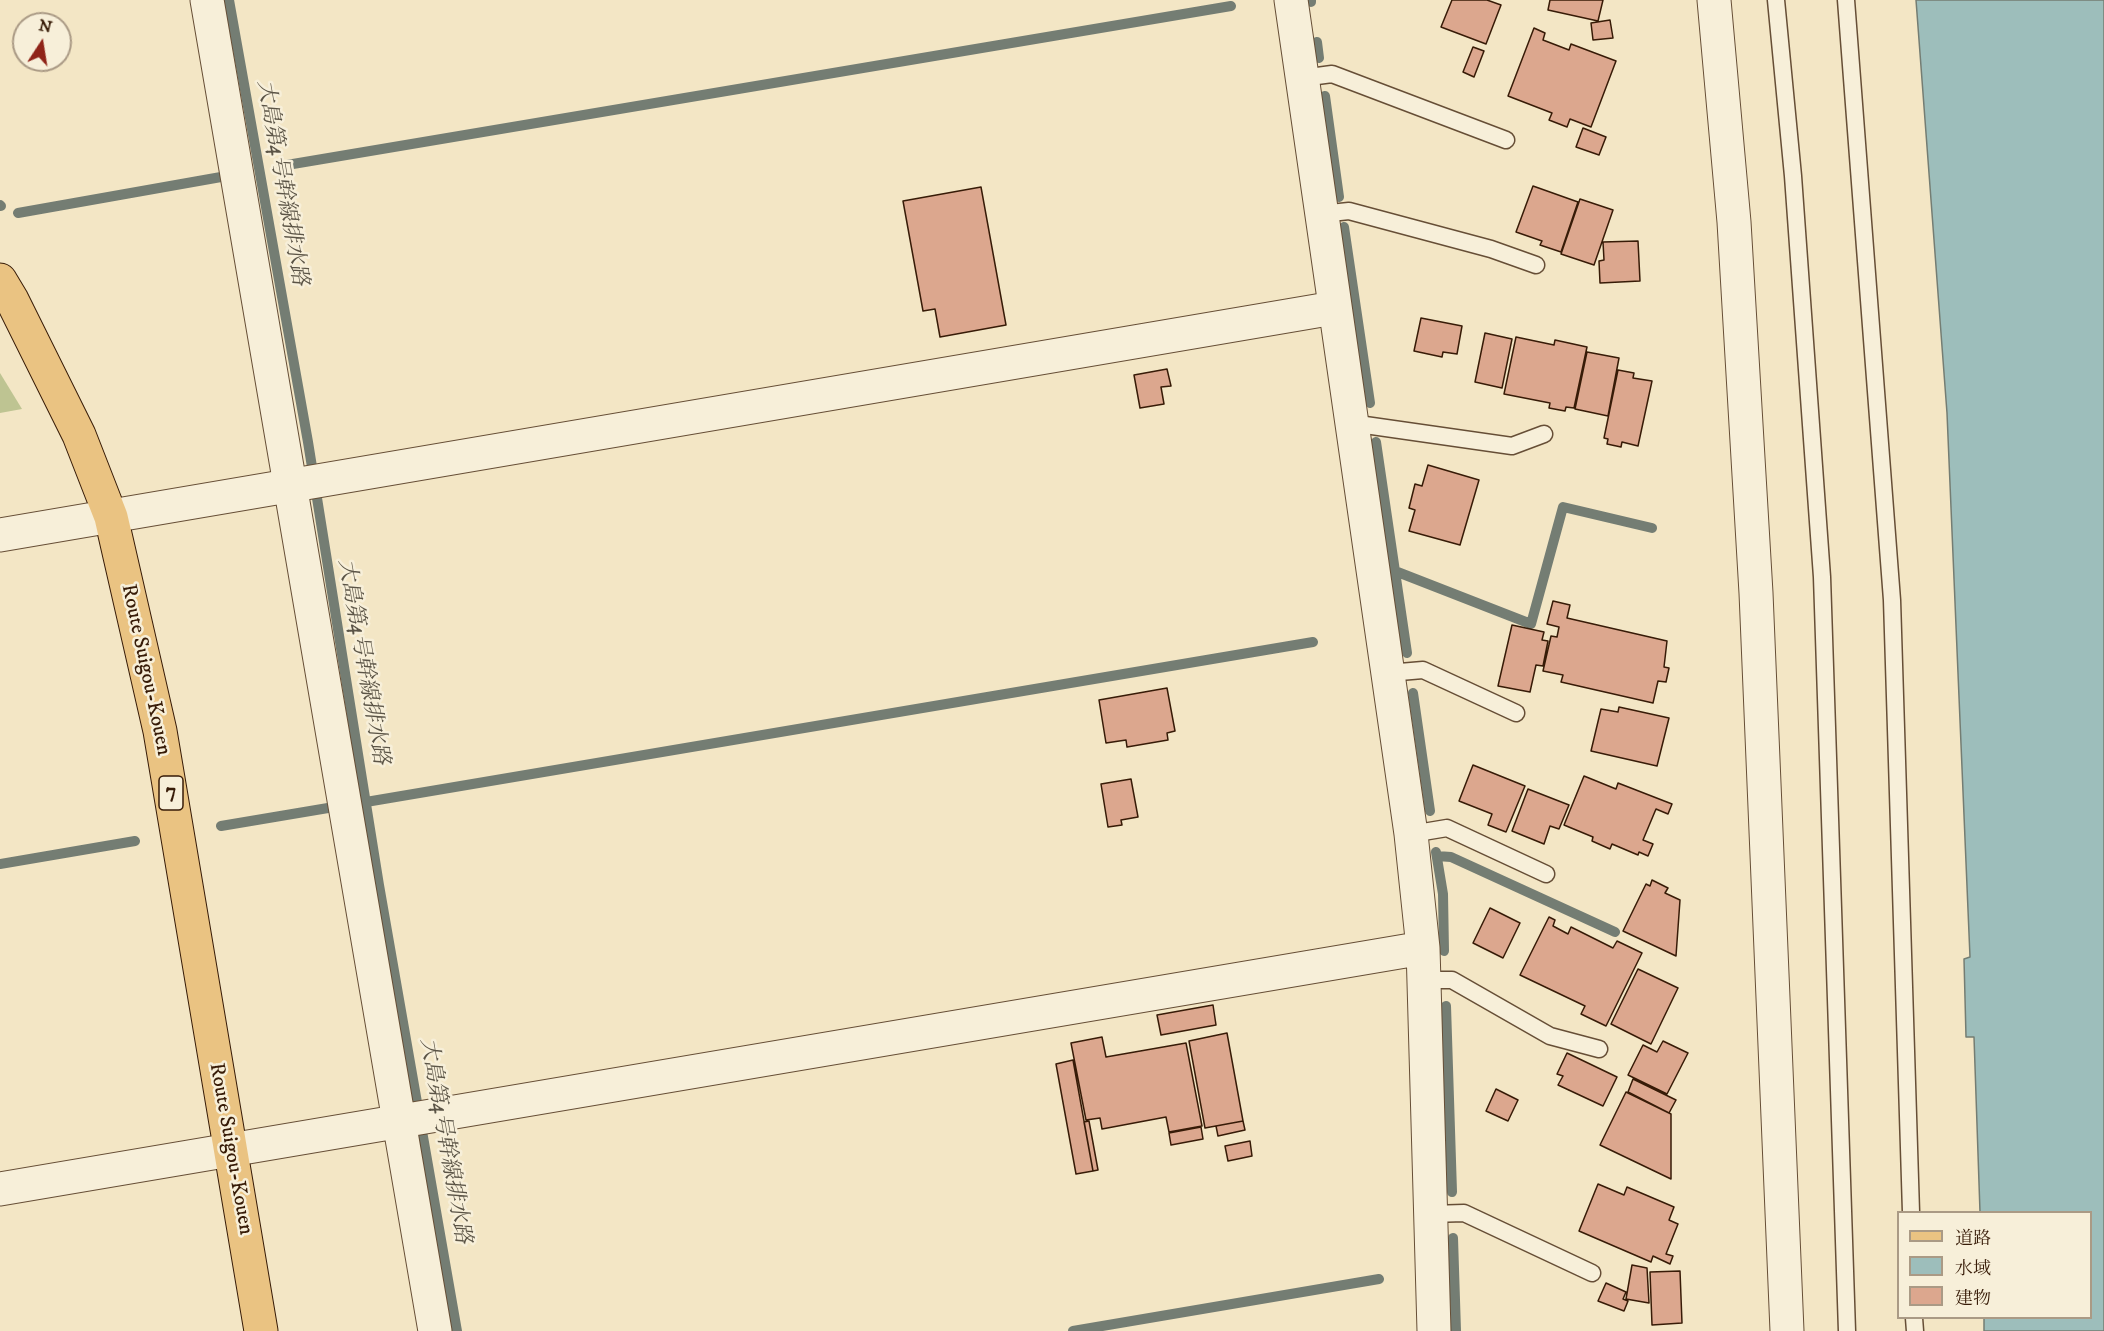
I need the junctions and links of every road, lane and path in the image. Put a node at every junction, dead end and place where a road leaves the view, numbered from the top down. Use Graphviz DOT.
graph roads {
  1 [pos="207,0"];
  2 [pos="1291,0"];
  3 [pos="1714,0"];
  4 [pos="1776,0"];
  5 [pos="1846,0"];
  6 [pos="1302,78"];
  7 [pos="1506,141"];
  8 [pos="1321,214"];
  9 [pos="1536,265"];
  10 [pos="0,280"];
  11 [pos="1334,308"];
  12 [pos="1351,423"];
  13 [pos="1544,434"];
  14 [pos="295,486"];
  15 [pos="111,517"];
  16 [pos="0,535"];
  17 [pos="1388,674"];
  18 [pos="1516,713"];
  19 [pos="1411,834"];
  20 [pos="1546,874"];
  21 [pos="1423,948"];
  22 [pos="1424,980"];
  23 [pos="1599,1049"];
  24 [pos="413,1119"];
  25 [pos="230,1149"];
  26 [pos="0,1189"];
  27 [pos="1911,1211"];
  28 [pos="1431,1214"];
  29 [pos="1592,1273"];
  30 [pos="261,1331"];
  31 [pos="435,1331"];
  32 [pos="1434,1331"];
  33 [pos="1787,1331"];
  34 [pos="1847,1331"];
  1 -- 14 [label="street"];
  2 -- 6 [label="street"];
  3 -- 33 [label="street"];
  4 -- 34 [label="lane"];
  5 -- 27 [label="lane"];
  6 -- 7 [label="lane"];
  6 -- 8 [label="street"];
  8 -- 9 [label="lane"];
  8 -- 11 [label="street"];
  10 -- 15 [label="main road, Route Suigou-Kouen / 7"];
  11 -- 12 [label="street"];
  11 -- 14 [label="street"];
  12 -- 13 [label="lane"];
  12 -- 17 [label="street"];
  14 -- 15 [label="street"];
  14 -- 24 [label="street"];
  15 -- 16 [label="street"];
  15 -- 25 [label="main road, Route Suigou-Kouen / 7"];
  17 -- 18 [label="lane"];
  17 -- 19 [label="street"];
  19 -- 20 [label="lane"];
  19 -- 21 [label="street"];
  21 -- 22 [label="street"];
  21 -- 24 [label="street"];
  22 -- 23 [label="lane"];
  22 -- 28 [label="street"];
  24 -- 25 [label="street"];
  24 -- 31 [label="street"];
  25 -- 26 [label="street"];
  25 -- 30 [label="main road, Route Suigou-Kouen / 7"];
  28 -- 29 [label="lane"];
  28 -- 32 [label="street"];
}
